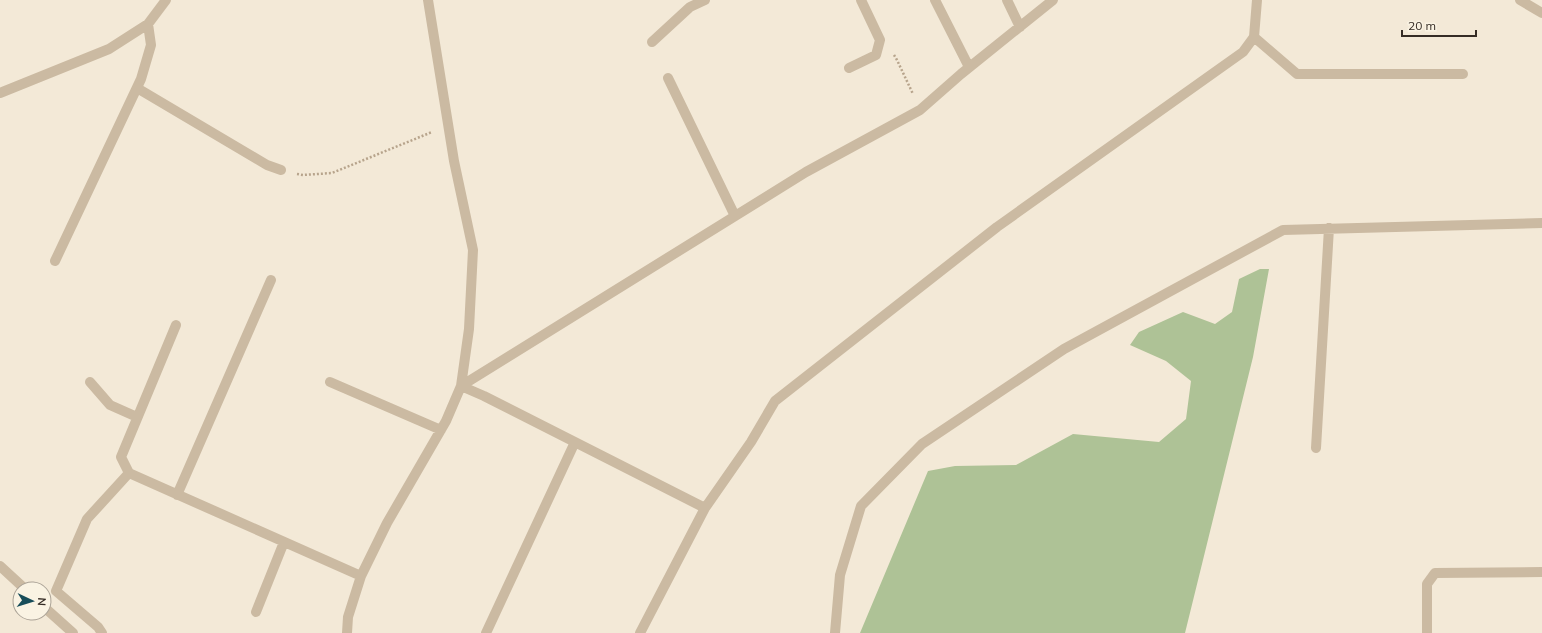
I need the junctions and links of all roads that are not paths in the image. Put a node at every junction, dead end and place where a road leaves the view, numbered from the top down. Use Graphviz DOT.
graph roads {
  1 [pos="166,0"];
  2 [pos="428,0"];
  3 [pos="705,0"];
  4 [pos="861,0"];
  5 [pos="935,0"];
  6 [pos="1007,0"];
  7 [pos="1053,0"];
  8 [pos="1256,0"];
  9 [pos="1520,0"];
  10 [pos="1542,14"];
  11 [pos="148,24"];
  12 [pos="1020,27"];
  13 [pos="1254,37"];
  14 [pos="652,42"];
  15 [pos="968,67"];
  16 [pos="849,68"];
  17 [pos="1463,74"];
  18 [pos="668,78"];
  19 [pos="137,88"];
  20 [pos="0,93"];
  21 [pos="281,170"];
  22 [pos="735,216"];
  23 [pos="1542,224"];
  24 [pos="1329,228"];
  25 [pos="55,261"];
  26 [pos="271,280"];
  27 [pos="176,325"];
  28 [pos="90,382"];
  29 [pos="330,382"];
  30 [pos="461,386"];
  31 [pos="137,417"];
  32 [pos="441,430"];
  33 [pos="575,442"];
  34 [pos="1316,448"];
  35 [pos="128,473"];
  36 [pos="177,495"];
  37 [pos="705,508"];
  38 [pos="284,542"];
  39 [pos="0,566"];
  40 [pos="1542,572"];
  41 [pos="361,576"];
  42 [pos="16,581"];
  43 [pos="256,612"];
  44 [pos="52,614"];
  45 [pos="72,633"];
  46 [pos="102,633"];
  47 [pos="347,633"];
  48 [pos="486,633"];
  49 [pos="640,633"];
  50 [pos="835,633"];
  51 [pos="1427,633"];
  1 -- 11 [label="street"];
  2 -- 30 [label="street"];
  3 -- 14 [label="street"];
  4 -- 16 [label="street"];
  5 -- 15 [label="street"];
  6 -- 12 [label="street"];
  7 -- 12 [label="street"];
  8 -- 13 [label="street"];
  9 -- 10 [label="street"];
  11 -- 19 [label="street"];
  11 -- 20 [label="street"];
  12 -- 15 [label="street"];
  13 -- 17 [label="street"];
  13 -- 37 [label="street"];
  15 -- 22 [label="street"];
  18 -- 22 [label="street"];
  19 -- 21 [label="street"];
  19 -- 25 [label="street"];
  22 -- 30 [label="street"];
  23 -- 24 [label="street"];
  24 -- 34 [label="street"];
  24 -- 50 [label="street"];
  26 -- 36 [label="street"];
  27 -- 31 [label="street"];
  28 -- 31 [label="street"];
  29 -- 32 [label="street"];
  30 -- 32 [label="street"];
  30 -- 33 [label="street"];
  31 -- 35 [label="street"];
  32 -- 41 [label="street"];
  33 -- 37 [label="street"];
  33 -- 48 [label="street"];
  35 -- 36 [label="street"];
  35 -- 46 [label="street"];
  36 -- 38 [label="street"];
  37 -- 49 [label="street"];
  38 -- 41 [label="street"];
  38 -- 43 [label="street"];
  39 -- 42 [label="street"];
  40 -- 51 [label="street"];
  41 -- 47 [label="street"];
  44 -- 45 [label="street"];
}
